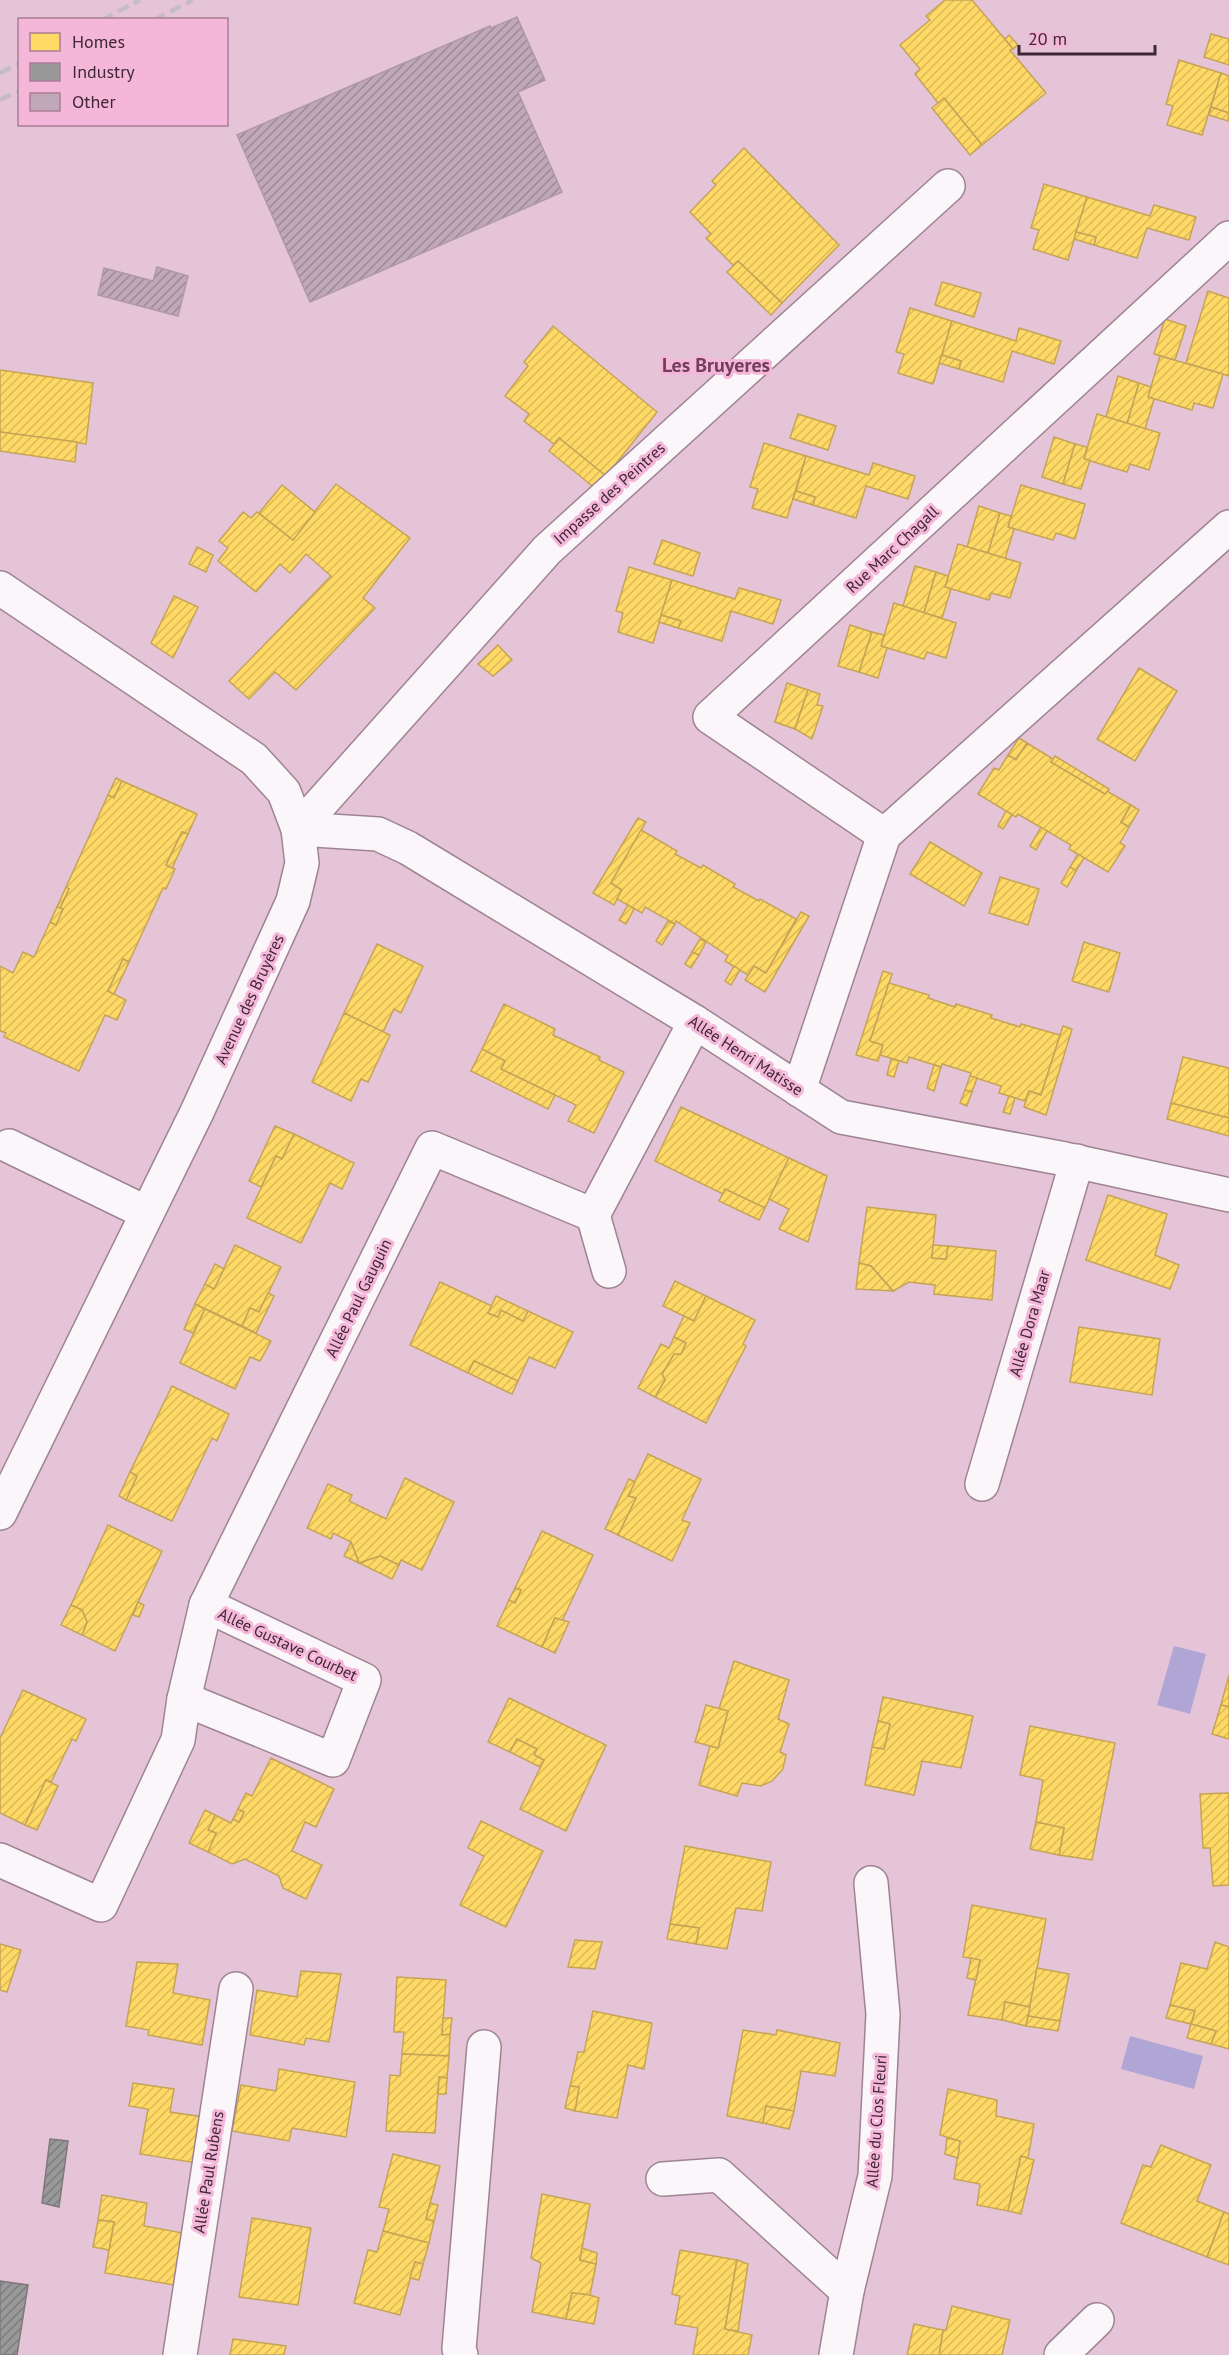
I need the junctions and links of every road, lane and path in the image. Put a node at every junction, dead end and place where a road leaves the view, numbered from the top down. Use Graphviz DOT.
graph roads {
  1 [pos="948,186"];
  2 [pos="1229,238"];
  3 [pos="1229,527"];
  4 [pos="0,588"];
  5 [pos="298,829"];
  6 [pos="884,835"];
  7 [pos="695,1022"];
  8 [pos="799,1090"];
  9 [pos="9,1146"];
  10 [pos="1077,1161"];
  11 [pos="1229,1195"];
  12 [pos="147,1213"];
  13 [pos="593,1215"];
  14 [pos="609,1271"];
  15 [pos="982,1484"];
  16 [pos="0,1513"];
  17 [pos="206,1605"];
  18 [pos="184,1698"];
  19 [pos="0,1860"];
  20 [pos="871,1883"];
  21 [pos="236,1989"];
  22 [pos="484,2047"];
  23 [pos="663,2179"];
  24 [pos="847,2290"];
  25 [pos="1097,2320"];
  26 [pos="180,2355"];
  27 [pos="461,2355"];
  28 [pos="836,2355"];
  29 [pos="1061,2355"];
  1 -- 5 [label="street, Impasse des Peintres"];
  2 -- 6 [label="street, Rue Marc Chagall"];
  3 -- 6 [label="street"];
  4 -- 5 [label="street, Avenue des Bruyères"];
  5 -- 7 [label="street, Allée Henri Matisse"];
  5 -- 12 [label="street, Avenue des Bruyères"];
  6 -- 8 [label="street"];
  7 -- 8 [label="street, Allée Henri Matisse"];
  7 -- 13 [label="street"];
  8 -- 10 [label="street, Allée Henri Matisse"];
  9 -- 12 [label="street"];
  10 -- 11 [label="street, Allée Henri Matisse"];
  10 -- 15 [label="street, Allée Dora Maar"];
  12 -- 16 [label="street, Avenue des Bruyères"];
  13 -- 14 [label="street"];
  13 -- 17 [label="street, Allée Paul Gauguin"];
  17 -- 18 [label="street, Allée Gustave Courbet"];
  17 -- 18 [label="street, Allée Gustave Courbet"];
  18 -- 19 [label="street, Allée Gustave Courbet"];
  20 -- 24 [label="street, Allée du Clos Fleuri"];
  21 -- 26 [label="street, Allée Paul Rubens"];
  22 -- 27 [label="street"];
  23 -- 24 [label="street"];
  24 -- 28 [label="street, Allée du Clos Fleuri"];
  25 -- 29 [label="street"];
}
